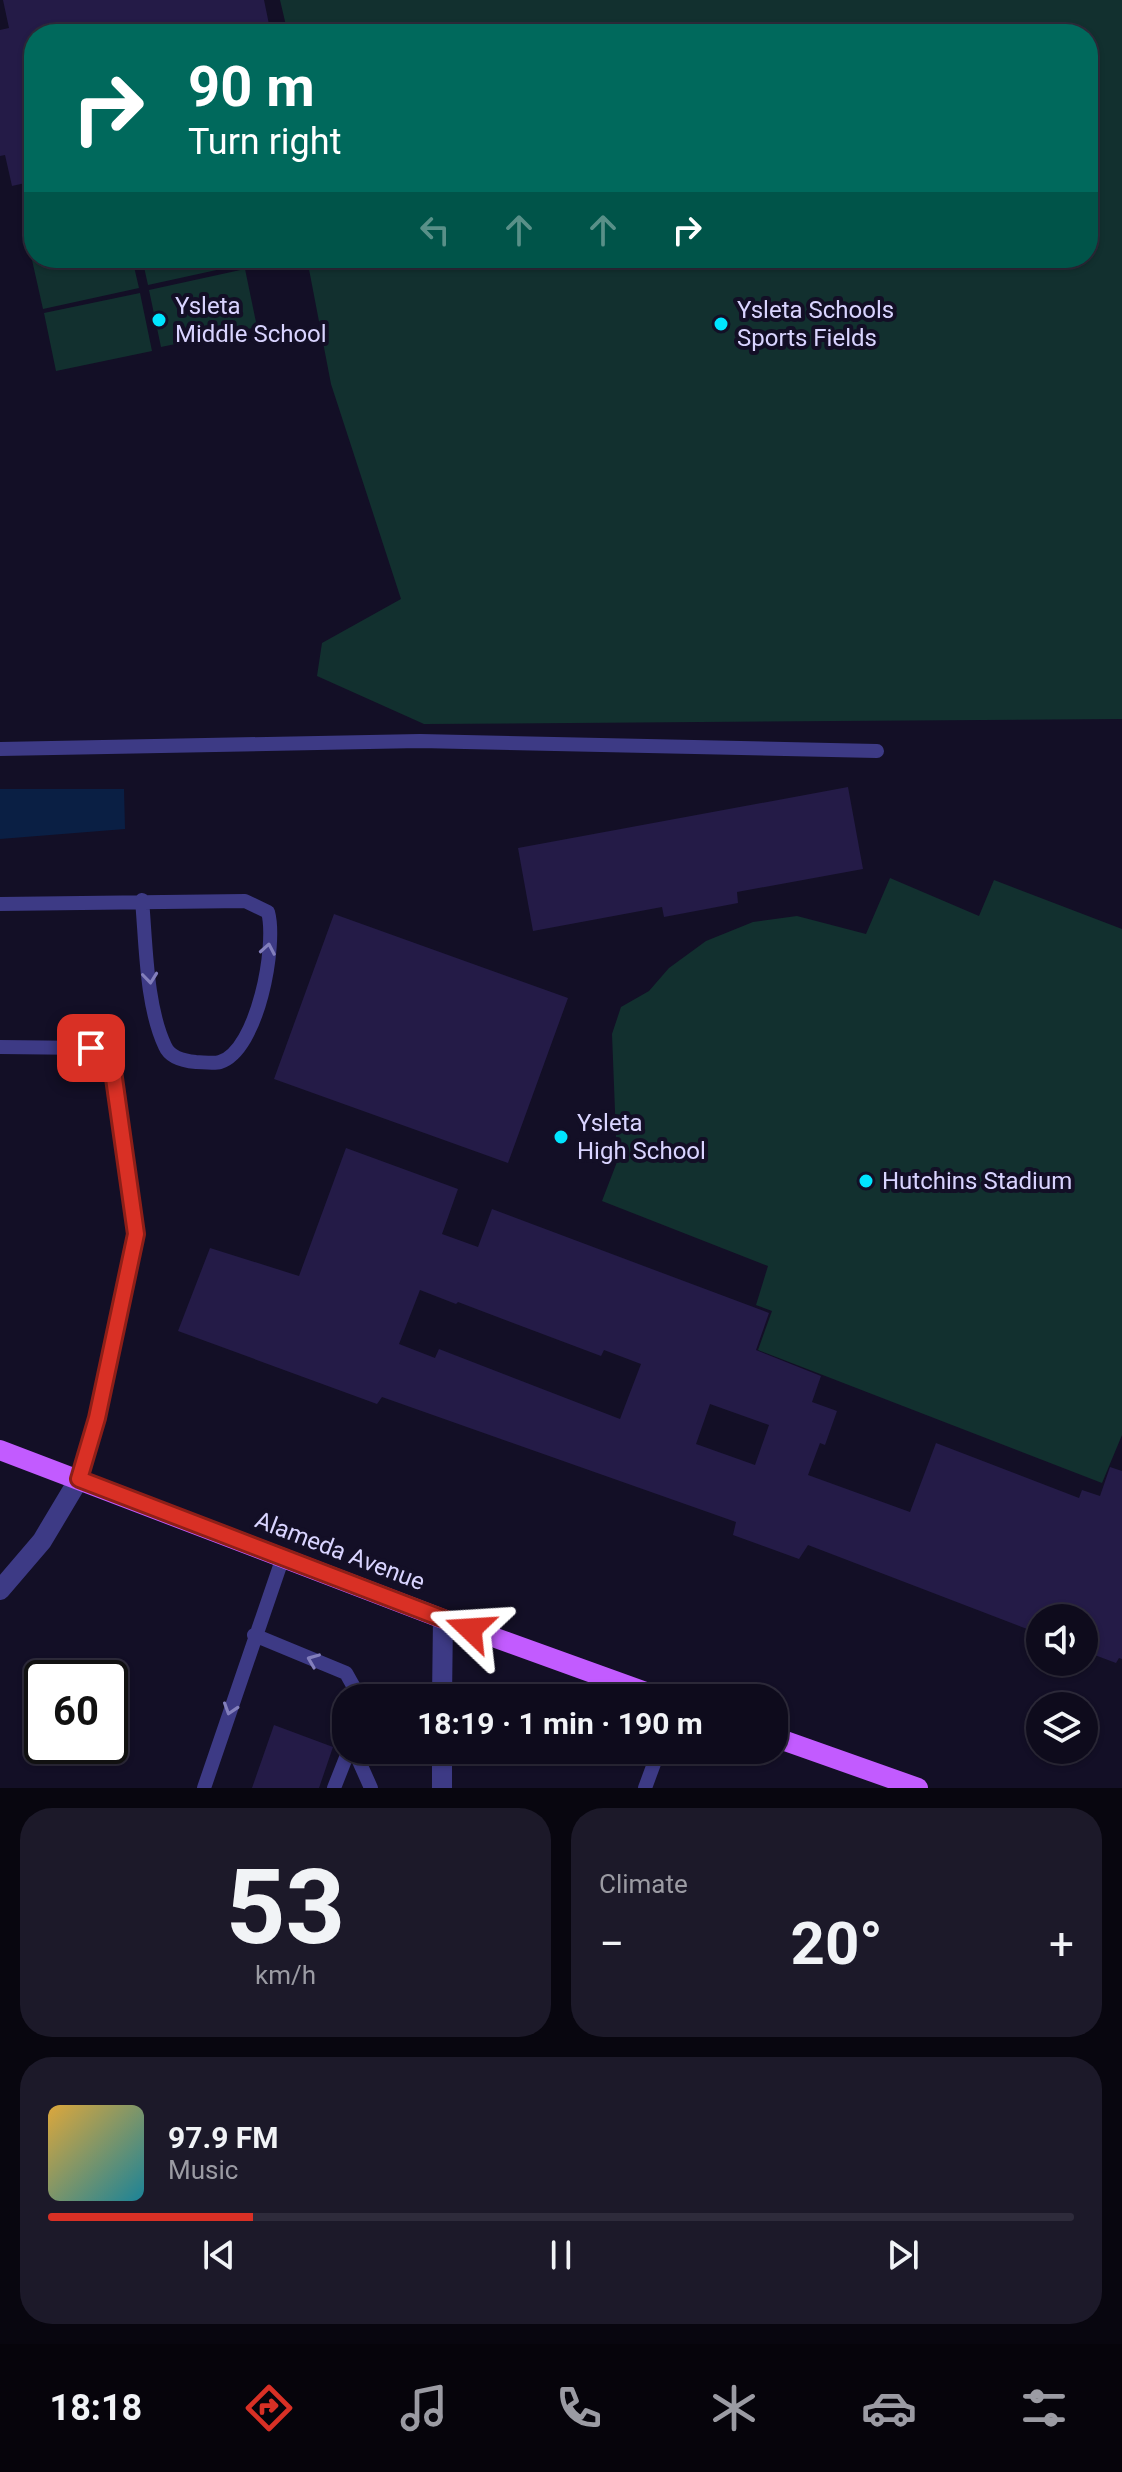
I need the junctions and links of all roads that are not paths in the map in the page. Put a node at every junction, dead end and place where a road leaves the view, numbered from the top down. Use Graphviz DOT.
graph roads {
  1 [pos="0,749"];
  2 [pos="877,751"];
  3 [pos="142,900"];
  4 [pos="0,904"];
  5 [pos="0,1047"];
  6 [pos="0,1450"];
  7 [pos="79,1479"];
  8 [pos="283,1557"];
  9 [pos="2,1585"];
  10 [pos="443,1619"];
  11 [pos="254,1635"];
  12 [pos="352,1684"];
  13 [pos="442,1684"];
  14 [pos="623,1684"];
  15 [pos="788,1742"];
  16 [pos="345,1764"];
  17 [pos="359,1764"];
  18 [pos="442,1764"];
  19 [pos="654,1764"];
  20 [pos="204,1788"];
  21 [pos="334,1788"];
  22 [pos="371,1788"];
  23 [pos="442,1788"];
  24 [pos="645,1788"];
  25 [pos="918,1788"];
  1 -- 2 [label="lane"];
  3 -- 3 [label="lane, one-way"];
  3 -- 4 [label="lane"];
  5 -- 7 [label="lane"];
  6 -- 7 [label="main road, Alameda Avenue"];
  7 -- 8 [label="main road, Alameda Avenue"];
  7 -- 9 [label="street"];
  8 -- 10 [label="main road, Alameda Avenue"];
  8 -- 11 [label="lane"];
  10 -- 13 [label="street"];
  10 -- 14 [label="main road, Alameda Avenue"];
  12 -- 11 [label="lane, one-way"];
  11 -- 20 [label="lane, one-way"];
  15 -- 25 [label="main road"];
  16 -- 21 [label="lane"];
  17 -- 22 [label="lane"];
  18 -- 23 [label="street"];
  19 -- 24 [label="lane"];
}
